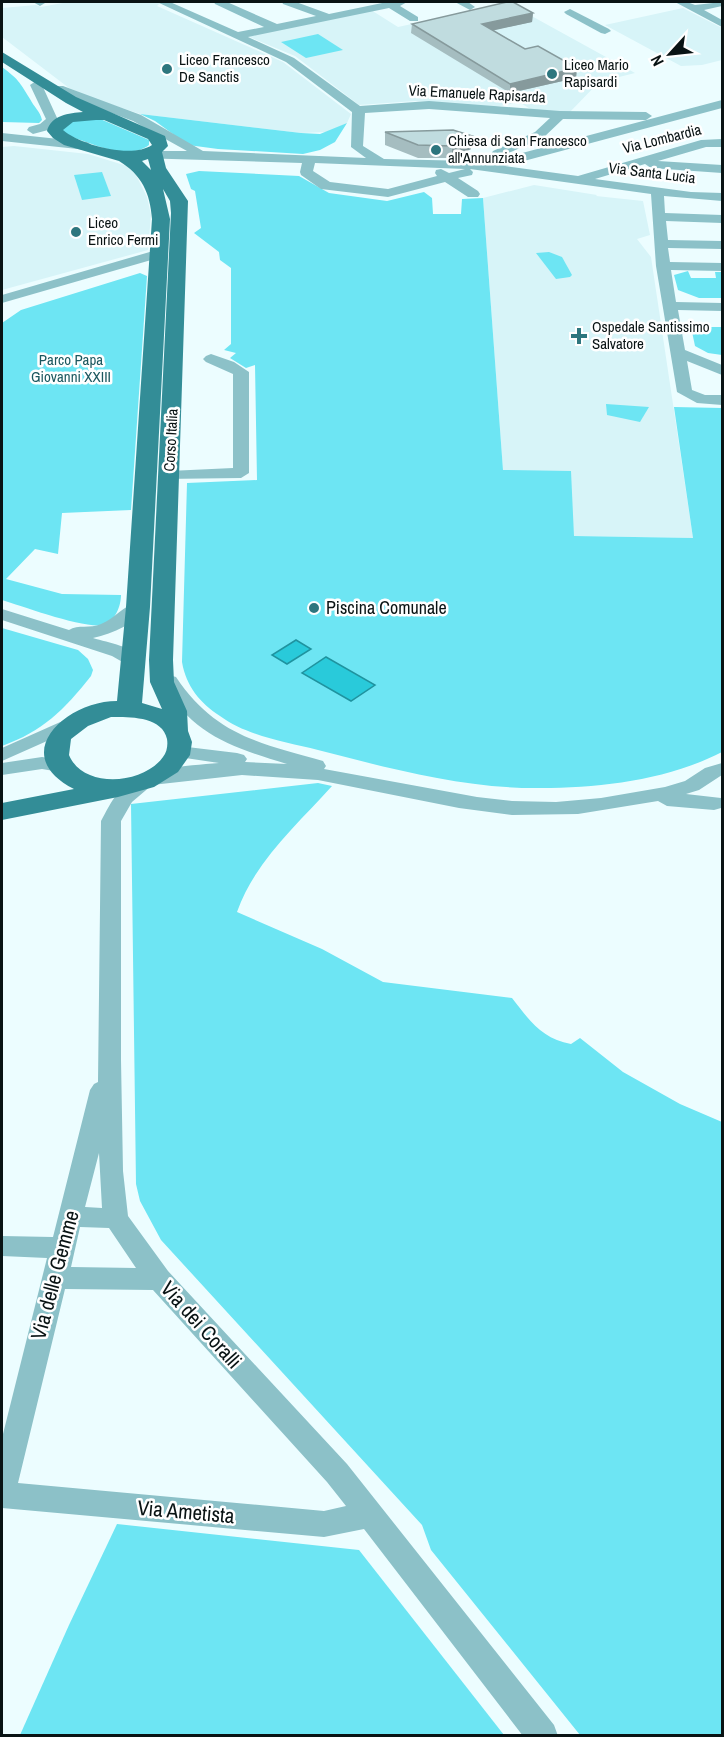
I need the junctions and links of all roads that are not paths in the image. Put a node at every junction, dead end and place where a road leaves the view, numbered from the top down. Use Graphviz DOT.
graph roads {
  1 [pos="186,2"];
  2 [pos="219,2"];
  3 [pos="287,2"];
  4 [pos="402,2"];
  5 [pos="580,2"];
  6 [pos="680,2"];
  7 [pos="165,3"];
  8 [pos="723,3"];
  9 [pos="380,4"];
  10 [pos="694,9"];
  11 [pos="328,17"];
  12 [pos="414,19"];
  13 [pos="723,24"];
  14 [pos="276,28"];
  15 [pos="605,31"];
  16 [pos="235,36"];
  17 [pos="2,56"];
  18 [pos="43,85"];
  19 [pos="723,104"];
  20 [pos="357,110"];
  21 [pos="560,115"];
  22 [pos="107,116"];
  23 [pos="646,116"];
  24 [pos="62,122"];
  25 [pos="2,128"];
  26 [pos="33,130"];
  27 [pos="2,137"];
  28 [pos="723,143"];
  29 [pos="87,147"];
  30 [pos="343,149"];
  31 [pos="147,153"];
  32 [pos="192,153"];
  33 [pos="305,159"];
  34 [pos="355,161"];
  35 [pos="634,162"];
  36 [pos="383,163"];
  37 [pos="428,165"];
  38 [pos="471,165"];
  39 [pos="489,167"];
  40 [pos="723,169"];
  41 [pos="443,179"];
  42 [pos="576,180"];
  43 [pos="657,191"];
  44 [pos="473,194"];
  45 [pos="722,198"];
  46 [pos="179,201"];
  47 [pos="659,217"];
  48 [pos="723,219"];
  49 [pos="661,244"];
  50 [pos="723,245"];
  51 [pos="159,261"];
  52 [pos="663,266"];
  53 [pos="723,267"];
  54 [pos="2,298"];
  55 [pos="723,307"];
  56 [pos="2,308"];
  57 [pos="671,311"];
  58 [pos="723,317"];
  59 [pos="678,352"];
  60 [pos="211,359"];
  61 [pos="723,370"];
  62 [pos="723,377"];
  63 [pos="694,379"];
  64 [pos="723,400"];
  65 [pos="169,476"];
  66 [pos="138,607"];
  67 [pos="2,614"];
  68 [pos="46,627"];
  69 [pos="133,660"];
  70 [pos="160,660"];
  71 [pos="129,709"];
  72 [pos="79,719"];
  73 [pos="178,742"];
  74 [pos="2,755"];
  75 [pos="323,768"];
  76 [pos="2,769"];
  77 [pos="723,769"];
  78 [pos="65,771"];
  79 [pos="701,782"];
  80 [pos="141,783"];
  81 [pos="373,783"];
  82 [pos="94,795"];
  83 [pos="637,799"];
  84 [pos="718,805"];
  85 [pos="2,810"];
  86 [pos="111,821"];
  87 [pos="109,1060"];
  88 [pos="71,1217"];
  89 [pos="116,1218"];
  90 [pos="2,1246"];
  91 [pos="61,1248"];
  92 [pos="54,1278"];
  93 [pos="159,1279"];
  94 [pos="2,1493"];
  95 [pos="370,1515"];
  96 [pos="543,1736"];
  1 -- 7 [label="street"];
  2 -- 14 [label="street"];
  3 -- 11 [label="street"];
  4 -- 9 [label="street"];
  5 -- 15 [label="street"];
  6 -- 10 [label="street"];
  7 -- 16 [label="street"];
  8 -- 10 [label="street"];
  9 -- 11 [label="street"];
  9 -- 12 [label="street"];
  10 -- 13 [label="street"];
  11 -- 14 [label="street"];
  14 -- 16 [label="street"];
  16 -- 20 [label="street"];
  17 -- 18 [label="main road"];
  18 -- 22 [label="main road"];
  18 -- 24 [label="main road"];
  18 -- 26 [label="street"];
  18 -- 32 [label="street"];
  19 -- 39 [label="street"];
  20 -- 21 [label="street, Via Emanuele Rapisarda"];
  20 -- 30 [label="street"];
  21 -- 23 [label="street, Via Emanuele Rapisarda"];
  21 -- 38 [label="street"];
  22 -- 24 [label="main road"];
  22 -- 31 [label="main road"];
  24 -- 26 [label="street"];
  24 -- 29 [label="main road"];
  25 -- 26 [label="street"];
  27 -- 29 [label="street"];
  28 -- 35 [label="street, Via Lombardia"];
  29 -- 31 [label="main road"];
  30 -- 33 [label="street, Via Santa Lucia"];
  30 -- 34 [label="street, Via Santa Lucia"];
  30 -- 34 [label="street"];
  30 -- 36 [label="street"];
  31 -- 32 [label="street, Via Santa Lucia"];
  31 -- 46 [label="main road, Corso Italia"];
  31 -- 51 [label="main road, Corso Italia"];
  32 -- 33 [label="street, Via Santa Lucia"];
  32 -- 46 [label="street"];
  33 -- 41 [label="street"];
  34 -- 36 [label="street, Via Santa Lucia"];
  35 -- 40 [label="street"];
  35 -- 42 [label="street, Via Lombardia"];
  36 -- 37 [label="street, Via Santa Lucia"];
  37 -- 38 [label="street, Via Santa Lucia"];
  37 -- 41 [label="street"];
  38 -- 39 [label="street, Via Santa Lucia"];
  39 -- 41 [label="street"];
  39 -- 42 [label="street, Via Santa Lucia"];
  41 -- 44 [label="street"];
  42 -- 43 [label="street, Via Santa Lucia"];
  43 -- 45 [label="street, Via Santa Lucia"];
  43 -- 47 [label="street"];
  46 -- 65 [label="main road, Corso Italia"];
  47 -- 48 [label="street"];
  47 -- 49 [label="street"];
  49 -- 50 [label="street"];
  49 -- 52 [label="street"];
  51 -- 54 [label="street"];
  51 -- 56 [label="street"];
  51 -- 66 [label="main road, Corso Italia"];
  52 -- 53 [label="street"];
  52 -- 57 [label="street"];
  55 -- 57 [label="street"];
  57 -- 58 [label="street"];
  57 -- 59 [label="street"];
  59 -- 61 [label="street"];
  59 -- 63 [label="street"];
  60 -- 65 [label="street"];
  62 -- 63 [label="street"];
  63 -- 64 [label="street"];
  65 -- 70 [label="main road, Corso Italia"];
  66 -- 68 [label="street"];
  66 -- 69 [label="main road, Corso Italia"];
  67 -- 68 [label="street"];
  68 -- 69 [label="street"];
  69 -- 71 [label="main road, Corso Italia"];
  70 -- 73 [label="main road, Corso Italia"];
  70 -- 75 [label="street"];
  71 -- 72 [label="main road"];
  71 -- 73 [label="main road"];
  72 -- 74 [label="street"];
  72 -- 78 [label="main road"];
  73 -- 75 [label="street"];
  73 -- 80 [label="main road"];
  75 -- 81 [label="street"];
  76 -- 78 [label="street"];
  77 -- 79 [label="street"];
  78 -- 80 [label="main road"];
  78 -- 82 [label="street"];
  78 -- 85 [label="main road"];
  79 -- 83 [label="street"];
  79 -- 84 [label="street"];
  80 -- 81 [label="street"];
  80 -- 82 [label="main road"];
  80 -- 86 [label="street"];
  81 -- 83 [label="street"];
  82 -- 85 [label="main road"];
  82 -- 86 [label="street"];
  83 -- 84 [label="street"];
  86 -- 87 [label="street, Via dei Coralli"];
  87 -- 88 [label="street, Via delle Gemme"];
  87 -- 89 [label="street, Via dei Coralli"];
  88 -- 89 [label="street"];
  88 -- 91 [label="street, Via delle Gemme"];
  89 -- 93 [label="street, Via dei Coralli"];
  90 -- 91 [label="street"];
  91 -- 92 [label="street, Via delle Gemme"];
  92 -- 93 [label="street"];
  92 -- 94 [label="street, Via delle Gemme"];
  93 -- 95 [label="street, Via dei Coralli"];
  94 -- 95 [label="street, Via Ametista"];
  95 -- 96 [label="street, Via dei Coralli"];
}
